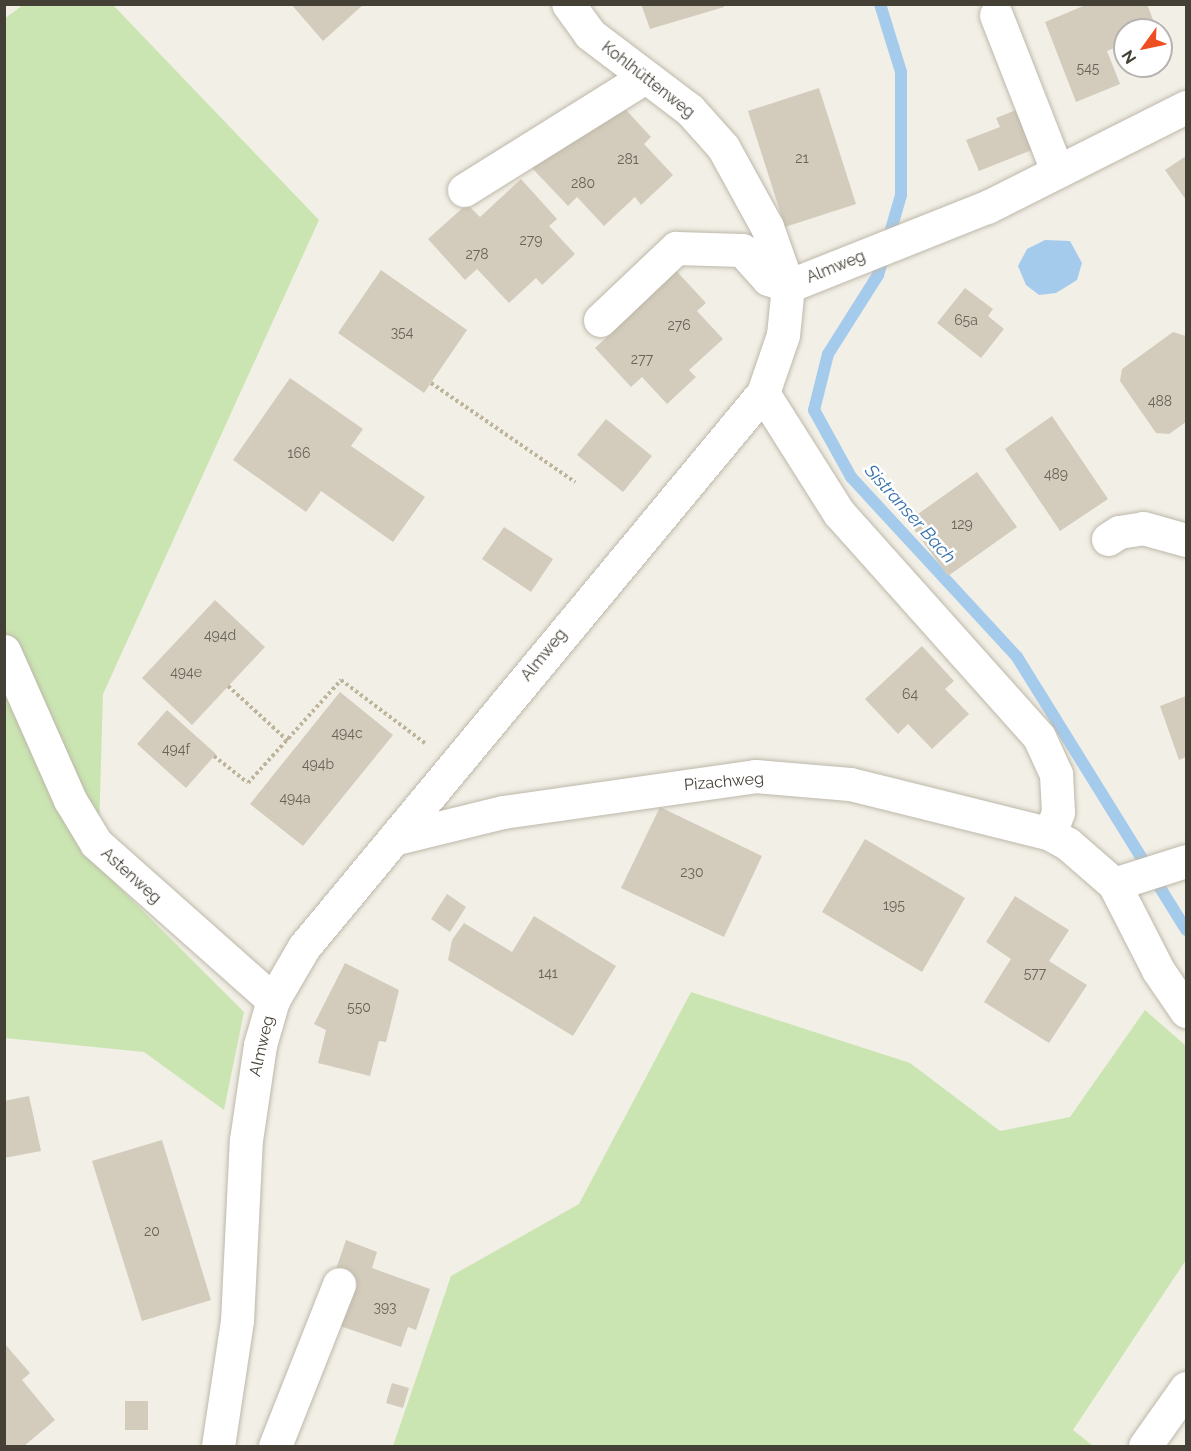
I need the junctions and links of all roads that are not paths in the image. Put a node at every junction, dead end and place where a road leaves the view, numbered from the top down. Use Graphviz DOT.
graph roads {
  1 [pos="568,4"];
  2 [pos="996,15"];
  3 [pos="645,76"];
  4 [pos="1186,107"];
  5 [pos="1057,171"];
  6 [pos="464,190"];
  7 [pos="788,286"];
  8 [pos="600,320"];
  9 [pos="763,393"];
  10 [pos="1108,539"];
  11 [pos="1186,540"];
  12 [pos="4,651"];
  13 [pos="1050,834"];
  14 [pos="397,838"];
  15 [pos="1176,865"];
  16 [pos="1123,881"];
  17 [pos="273,1000"];
  18 [pos="1186,1011"];
  19 [pos="339,1284"];
  20 [pos="1186,1388"];
  21 [pos="218,1446"];
  22 [pos="275,1446"];
  23 [pos="1145,1446"];
  1 -- 3 [label="street, Kohlhüttenweg"];
  2 -- 5 [label="street"];
  3 -- 6 [label="street"];
  3 -- 7 [label="street, Kohlhüttenweg"];
  4 -- 5 [label="street, Almweg"];
  5 -- 7 [label="street, Almweg"];
  7 -- 8 [label="street"];
  7 -- 9 [label="street, Almweg"];
  9 -- 13 [label="street"];
  9 -- 14 [label="street, Almweg"];
  10 -- 11 [label="street"];
  12 -- 17 [label="street, Astenweg"];
  13 -- 14 [label="street, Pizachweg"];
  13 -- 16 [label="street, Pizachweg"];
  14 -- 17 [label="street, Almweg"];
  15 -- 16 [label="street"];
  16 -- 18 [label="street, Pizachweg"];
  17 -- 21 [label="street, Almweg"];
  19 -- 22 [label="street"];
  20 -- 23 [label="street"];
}
